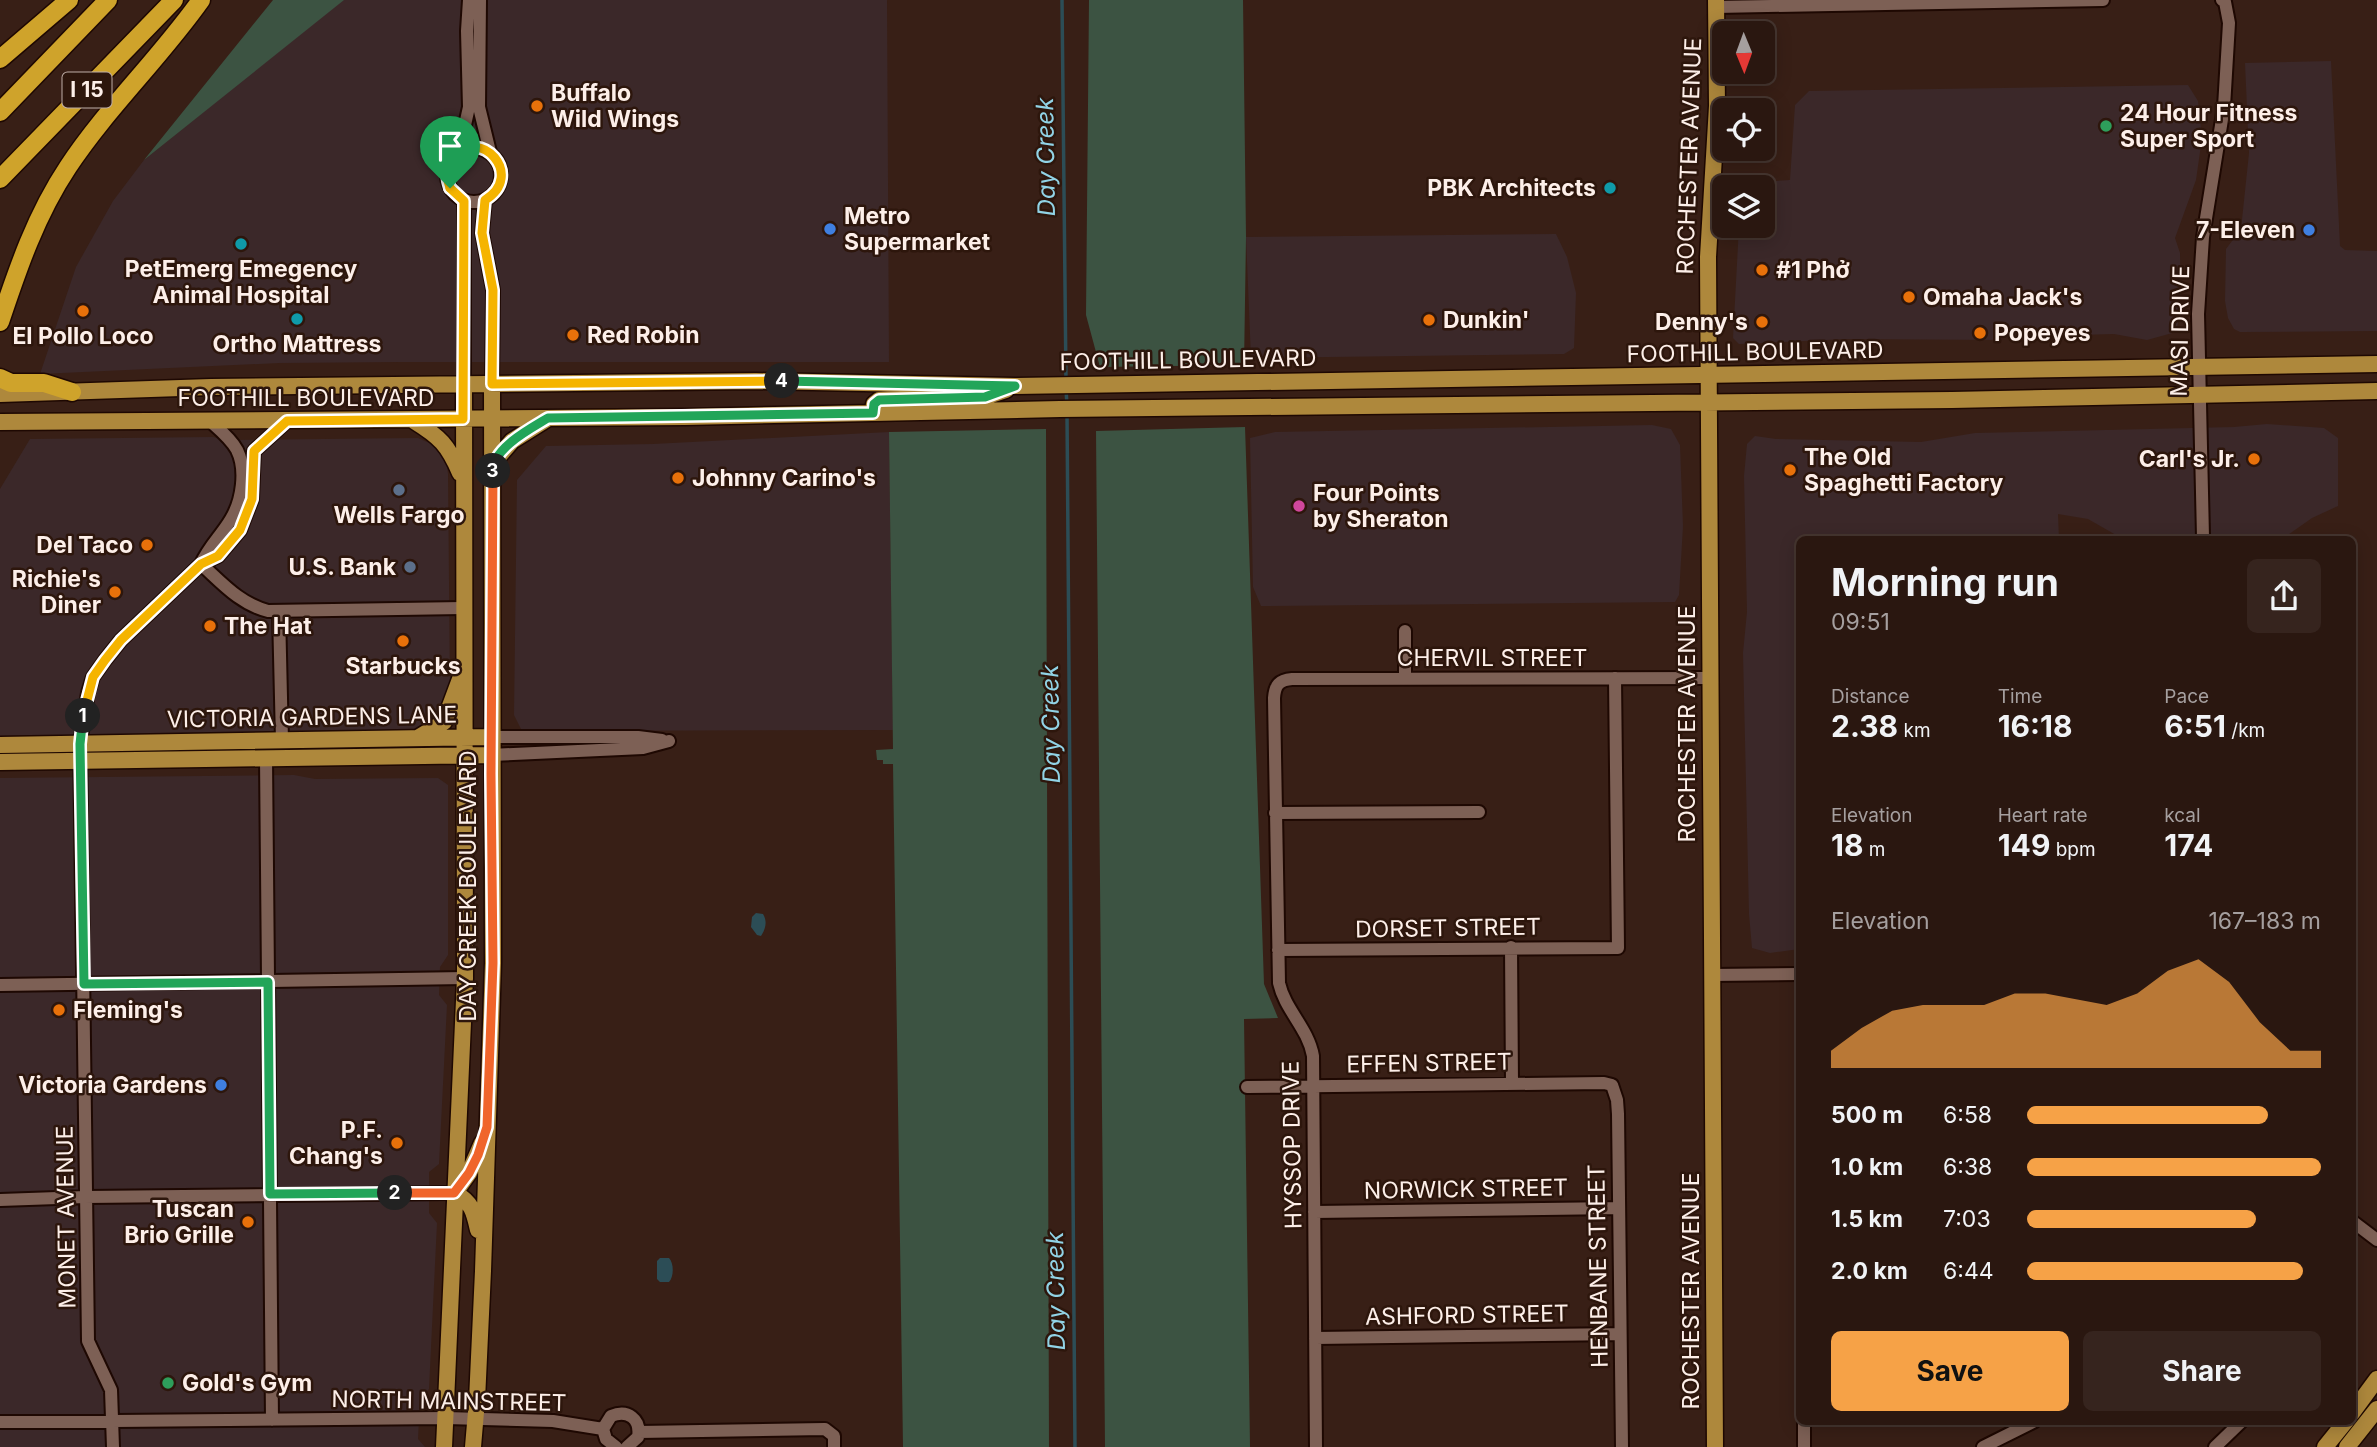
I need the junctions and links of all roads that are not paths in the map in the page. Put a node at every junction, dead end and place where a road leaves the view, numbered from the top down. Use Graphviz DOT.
graph roads {
  1 [pos="69,0"];
  2 [pos="108,0"];
  3 [pos="174,0"];
  4 [pos="201,0"];
  5 [pos="469,0"];
  6 [pos="480,0"];
  7 [pos="2103,0"];
  8 [pos="2223,1"];
  9 [pos="1716,3"];
  10 [pos="0,59"];
  11 [pos="0,112"];
  12 [pos="459,152"];
  13 [pos="490,152"];
  14 [pos="0,179"];
  15 [pos="485,200"];
  16 [pos="464,201"];
  17 [pos="0,322"];
  18 [pos="2377,364"];
  19 [pos="2200,367"];
  20 [pos="1708,376"];
  21 [pos="0,378"];
  22 [pos="464,384"];
  23 [pos="492,384"];
  24 [pos="1015,386"];
  25 [pos="2377,390"];
  26 [pos="72,392"];
  27 [pos="2200,393"];
  28 [pos="0,394"];
  29 [pos="1708,403"];
  30 [pos="873,413"];
  31 [pos="548,418"];
  32 [pos="463,419"];
  33 [pos="492,419"];
  34 [pos="411,420"];
  35 [pos="287,421"];
  36 [pos="0,422"];
  37 [pos="211,422"];
  38 [pos="493,463"];
  39 [pos="463,482"];
  40 [pos="2203,536"];
  41 [pos="201,564"];
  42 [pos="463,608"];
  43 [pos="279,612"];
  44 [pos="1405,631"];
  45 [pos="464,670"];
  46 [pos="1615,678"];
  47 [pos="1709,678"];
  48 [pos="1405,679"];
  49 [pos="1277,684"];
  50 [pos="464,737"];
  51 [pos="491,737"];
  52 [pos="416,738"];
  53 [pos="282,741"];
  54 [pos="80,744"];
  55 [pos="0,745"];
  56 [pos="491,755"];
  57 [pos="465,756"];
  58 [pos="266,758"];
  59 [pos="80,761"];
  60 [pos="0,762"];
  61 [pos="1479,812"];
  62 [pos="1275,813"];
  63 [pos="1511,947"];
  64 [pos="1278,950"];
  65 [pos="1796,974"];
  66 [pos="1712,975"];
  67 [pos="465,978"];
  68 [pos="268,982"];
  69 [pos="84,984"];
  70 [pos="0,985"];
  71 [pos="1512,1083"];
  72 [pos="1612,1085"];
  73 [pos="1313,1086"];
  74 [pos="1247,1087"];
  75 [pos="487,1127"];
  76 [pos="454,1193"];
  77 [pos="270,1194"];
  78 [pos="86,1196"];
  79 [pos="0,1200"];
  80 [pos="1618,1208"];
  81 [pos="1314,1212"];
  82 [pos="2356,1224"];
  83 [pos="2377,1240"];
  84 [pos="483,1250"];
  85 [pos="1620,1335"];
  86 [pos="1315,1338"];
  87 [pos="2377,1379"];
  88 [pos="2356,1408"];
  89 [pos="2377,1409"];
  90 [pos="446,1418"];
  91 [pos="475,1418"];
  92 [pos="272,1420"];
  93 [pos="0,1422"];
  94 [pos="112,1422"];
  95 [pos="1804,1425"];
  96 [pos="2027,1425"];
  97 [pos="2238,1425"];
  98 [pos="2343,1425"];
  99 [pos="603,1429"];
  100 [pos="639,1432"];
  101 [pos="113,1447"];
  102 [pos="444,1447"];
  103 [pos="473,1447"];
  104 [pos="616,1447"];
  105 [pos="627,1447"];
  106 [pos="834,1447"];
  107 [pos="1316,1447"];
  108 [pos="1622,1447"];
  109 [pos="1715,1447"];
  110 [pos="1804,1447"];
  111 [pos="1983,1447"];
  112 [pos="2215,1447"];
  113 [pos="2325,1447"];
  114 [pos="2347,1447"];
  1 -- 10 [label="highway"];
  2 -- 11 [label="highway, I 15"];
  3 -- 14 [label="highway, I 15"];
  4 -- 17 [label="highway"];
  5 -- 12 [label="street"];
  6 -- 13 [label="street"];
  7 -- 9 [label="street"];
  8 -- 19 [label="street, MASI DRIVE"];
  9 -- 20 [label="main road, ROCHESTER AVENUE"];
  12 -- 13 [label="street"];
  12 -- 16 [label="street"];
  13 -- 15 [label="street"];
  15 -- 16 [label="street"];
  15 -- 23 [label="street, DAY CREEK BOULEVARD"];
  16 -- 22 [label="street, DAY CREEK BOULEVARD"];
  18 -- 19 [label="main road, FOOTHILL BOULEVARD"];
  19 -- 20 [label="main road, FOOTHILL BOULEVARD"];
  19 -- 27 [label="street, MASI DRIVE"];
  20 -- 24 [label="main road, FOOTHILL BOULEVARD"];
  20 -- 29 [label="main road, ROCHESTER AVENUE"];
  21 -- 26 [label="highway"];
  22 -- 23 [label="main road, FOOTHILL BOULEVARD"];
  22 -- 26 [label="main road, FOOTHILL BOULEVARD"];
  22 -- 32 [label="main road, DAY CREEK BOULEVARD"];
  23 -- 24 [label="main road, FOOTHILL BOULEVARD"];
  23 -- 33 [label="main road, DAY CREEK BOULEVARD"];
  24 -- 30 [label="main road"];
  25 -- 27 [label="main road, FOOTHILL BOULEVARD"];
  26 -- 28 [label="main road, FOOTHILL BOULEVARD"];
  27 -- 29 [label="main road, FOOTHILL BOULEVARD"];
  27 -- 40 [label="street, MASI DRIVE"];
  29 -- 30 [label="main road, FOOTHILL BOULEVARD"];
  29 -- 47 [label="main road, ROCHESTER AVENUE"];
  30 -- 31 [label="main road, FOOTHILL BOULEVARD"];
  31 -- 33 [label="main road, FOOTHILL BOULEVARD"];
  31 -- 38 [label="main road"];
  32 -- 33 [label="main road, FOOTHILL BOULEVARD"];
  32 -- 34 [label="main road, FOOTHILL BOULEVARD"];
  32 -- 39 [label="main road, DAY CREEK BOULEVARD"];
  33 -- 38 [label="main road, DAY CREEK BOULEVARD"];
  34 -- 35 [label="main road, FOOTHILL BOULEVARD"];
  34 -- 39 [label="main road"];
  35 -- 37 [label="main road, FOOTHILL BOULEVARD"];
  35 -- 41 [label="street, MONET AVENUE"];
  36 -- 37 [label="main road, FOOTHILL BOULEVARD"];
  37 -- 41 [label="street, MONET AVENUE"];
  38 -- 51 [label="main road, DAY CREEK BOULEVARD"];
  39 -- 42 [label="main road, DAY CREEK BOULEVARD"];
  41 -- 43 [label="street"];
  41 -- 54 [label="street, MONET AVENUE"];
  42 -- 43 [label="street"];
  42 -- 45 [label="main road, DAY CREEK BOULEVARD"];
  43 -- 53 [label="street"];
  44 -- 48 [label="street"];
  45 -- 50 [label="main road, DAY CREEK BOULEVARD"];
  45 -- 52 [label="main road"];
  46 -- 47 [label="street, CHERVIL STREET"];
  46 -- 48 [label="street, CHERVIL STREET"];
  46 -- 63 [label="street, DORSET STREET"];
  47 -- 66 [label="main road, ROCHESTER AVENUE"];
  48 -- 49 [label="street, CHERVIL STREET"];
  49 -- 62 [label="street, HYSSOP DRIVE"];
  50 -- 51 [label="main road, VICTORIA GARDENS LANE"];
  50 -- 52 [label="main road, VICTORIA GARDENS LANE"];
  50 -- 57 [label="main road, DAY CREEK BOULEVARD"];
  51 -- 56 [label="main road, DAY CREEK BOULEVARD"];
  51 -- 56 [label="street, VICTORIA GARDENS LANE"];
  52 -- 53 [label="main road, VICTORIA GARDENS LANE"];
  53 -- 54 [label="main road, VICTORIA GARDENS LANE"];
  54 -- 55 [label="main road, VICTORIA GARDENS LANE"];
  54 -- 59 [label="street, MONET AVENUE"];
  56 -- 57 [label="main road, VICTORIA GARDENS LANE"];
  56 -- 75 [label="main road, DAY CREEK BOULEVARD"];
  57 -- 58 [label="main road, VICTORIA GARDENS LANE"];
  57 -- 67 [label="main road, DAY CREEK BOULEVARD"];
  58 -- 59 [label="main road, VICTORIA GARDENS LANE"];
  58 -- 68 [label="street"];
  59 -- 60 [label="main road, VICTORIA GARDENS LANE"];
  59 -- 69 [label="street, MONET AVENUE"];
  61 -- 62 [label="street"];
  62 -- 64 [label="street, HYSSOP DRIVE"];
  63 -- 64 [label="street, DORSET STREET"];
  63 -- 71 [label="street"];
  64 -- 73 [label="street, HYSSOP DRIVE"];
  65 -- 66 [label="street"];
  66 -- 109 [label="main road, ROCHESTER AVENUE"];
  67 -- 68 [label="street"];
  67 -- 76 [label="main road, DAY CREEK BOULEVARD"];
  68 -- 69 [label="street"];
  68 -- 77 [label="street"];
  69 -- 70 [label="street"];
  69 -- 78 [label="street, MONET AVENUE"];
  71 -- 72 [label="street, EFFEN STREET"];
  71 -- 73 [label="street, EFFEN STREET"];
  72 -- 80 [label="street, HENBANE STREET"];
  73 -- 74 [label="street, EFFEN STREET"];
  73 -- 81 [label="street, HYSSOP DRIVE"];
  75 -- 76 [label="main road"];
  75 -- 84 [label="main road, DAY CREEK BOULEVARD"];
  76 -- 77 [label="street"];
  76 -- 84 [label="main road"];
  76 -- 90 [label="main road, DAY CREEK BOULEVARD"];
  77 -- 78 [label="street"];
  77 -- 92 [label="street"];
  78 -- 79 [label="street"];
  78 -- 94 [label="street, MONET AVENUE"];
  80 -- 81 [label="street, NORWICK STREET"];
  80 -- 85 [label="street, HENBANE STREET"];
  81 -- 86 [label="street, HYSSOP DRIVE"];
  82 -- 83 [label="street"];
  84 -- 91 [label="main road, DAY CREEK BOULEVARD"];
  85 -- 86 [label="street, ASHFORD STREET"];
  85 -- 108 [label="street, HENBANE STREET"];
  86 -- 107 [label="street, HYSSOP DRIVE"];
  87 -- 88 [label="main road"];
  89 -- 114 [label="main road"];
  90 -- 91 [label="street, NORTH MAINSTREET"];
  90 -- 92 [label="street, NORTH MAINSTREET"];
  90 -- 102 [label="main road, DAY CREEK BOULEVARD"];
  91 -- 99 [label="street, NORTH MAINSTREET"];
  91 -- 103 [label="main road, DAY CREEK BOULEVARD"];
  92 -- 94 [label="street, NORTH MAINSTREET"];
  93 -- 94 [label="street, NORTH MAINSTREET"];
  94 -- 101 [label="street, MONET AVENUE"];
  95 -- 110 [label="street"];
  96 -- 111 [label="street"];
  97 -- 112 [label="street"];
  98 -- 113 [label="main road"];
  99 -- 100 [label="street"];
  99 -- 104 [label="street"];
  100 -- 105 [label="street"];
  100 -- 106 [label="street"];
}
